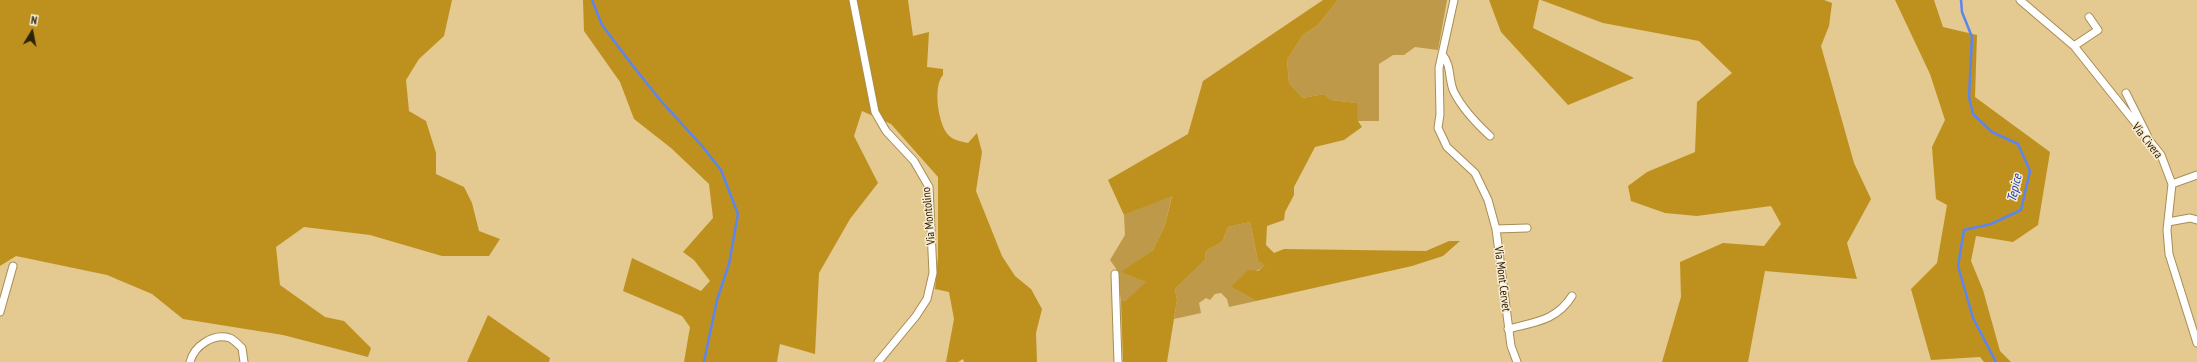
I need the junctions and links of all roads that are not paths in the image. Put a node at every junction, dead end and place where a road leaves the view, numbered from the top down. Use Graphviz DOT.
graph roads {
  1 [pos="854,0"];
  2 [pos="1454,0"];
  3 [pos="2020,0"];
  4 [pos="2089,17"];
  5 [pos="2074,46"];
  6 [pos="1442,54"];
  7 [pos="2126,94"];
  8 [pos="1490,136"];
  9 [pos="2153,146"];
  10 [pos="2197,175"];
  11 [pos="2172,184"];
  12 [pos="2197,220"];
  13 [pos="2168,222"];
  14 [pos="1527,228"];
  15 [pos="1496,229"];
  16 [pos="13,266"];
  17 [pos="1115,274"];
  18 [pos="1572,296"];
  19 [pos="0,312"];
  20 [pos="1508,329"];
  21 [pos="2197,343"];
  22 [pos="190,362"];
  23 [pos="244,362"];
  24 [pos="878,362"];
  25 [pos="1118,362"];
  26 [pos="1517,362"];
  1 -- 24 [label="street, Via Montolino"];
  2 -- 6 [label="street, Via Mont Cervet"];
  3 -- 5 [label="street, Via Civera"];
  4 -- 5 [label="street"];
  5 -- 9 [label="street, Via Civera"];
  6 -- 8 [label="street"];
  6 -- 15 [label="street, Via Mont Cervet"];
  7 -- 9 [label="street"];
  9 -- 11 [label="street, Via Civera"];
  10 -- 11 [label="street"];
  11 -- 13 [label="street, Via Civera"];
  12 -- 13 [label="street"];
  13 -- 21 [label="street, Via Civera"];
  14 -- 15 [label="street, Via Mont Cervet"];
  15 -- 20 [label="street, Via Mont Cervet"];
  16 -- 19 [label="street"];
  17 -- 25 [label="street"];
  18 -- 20 [label="street, Via Mont Cervet"];
  20 -- 26 [label="street, Via Mont Cervet"];
  22 -- 23 [label="street"];
}
